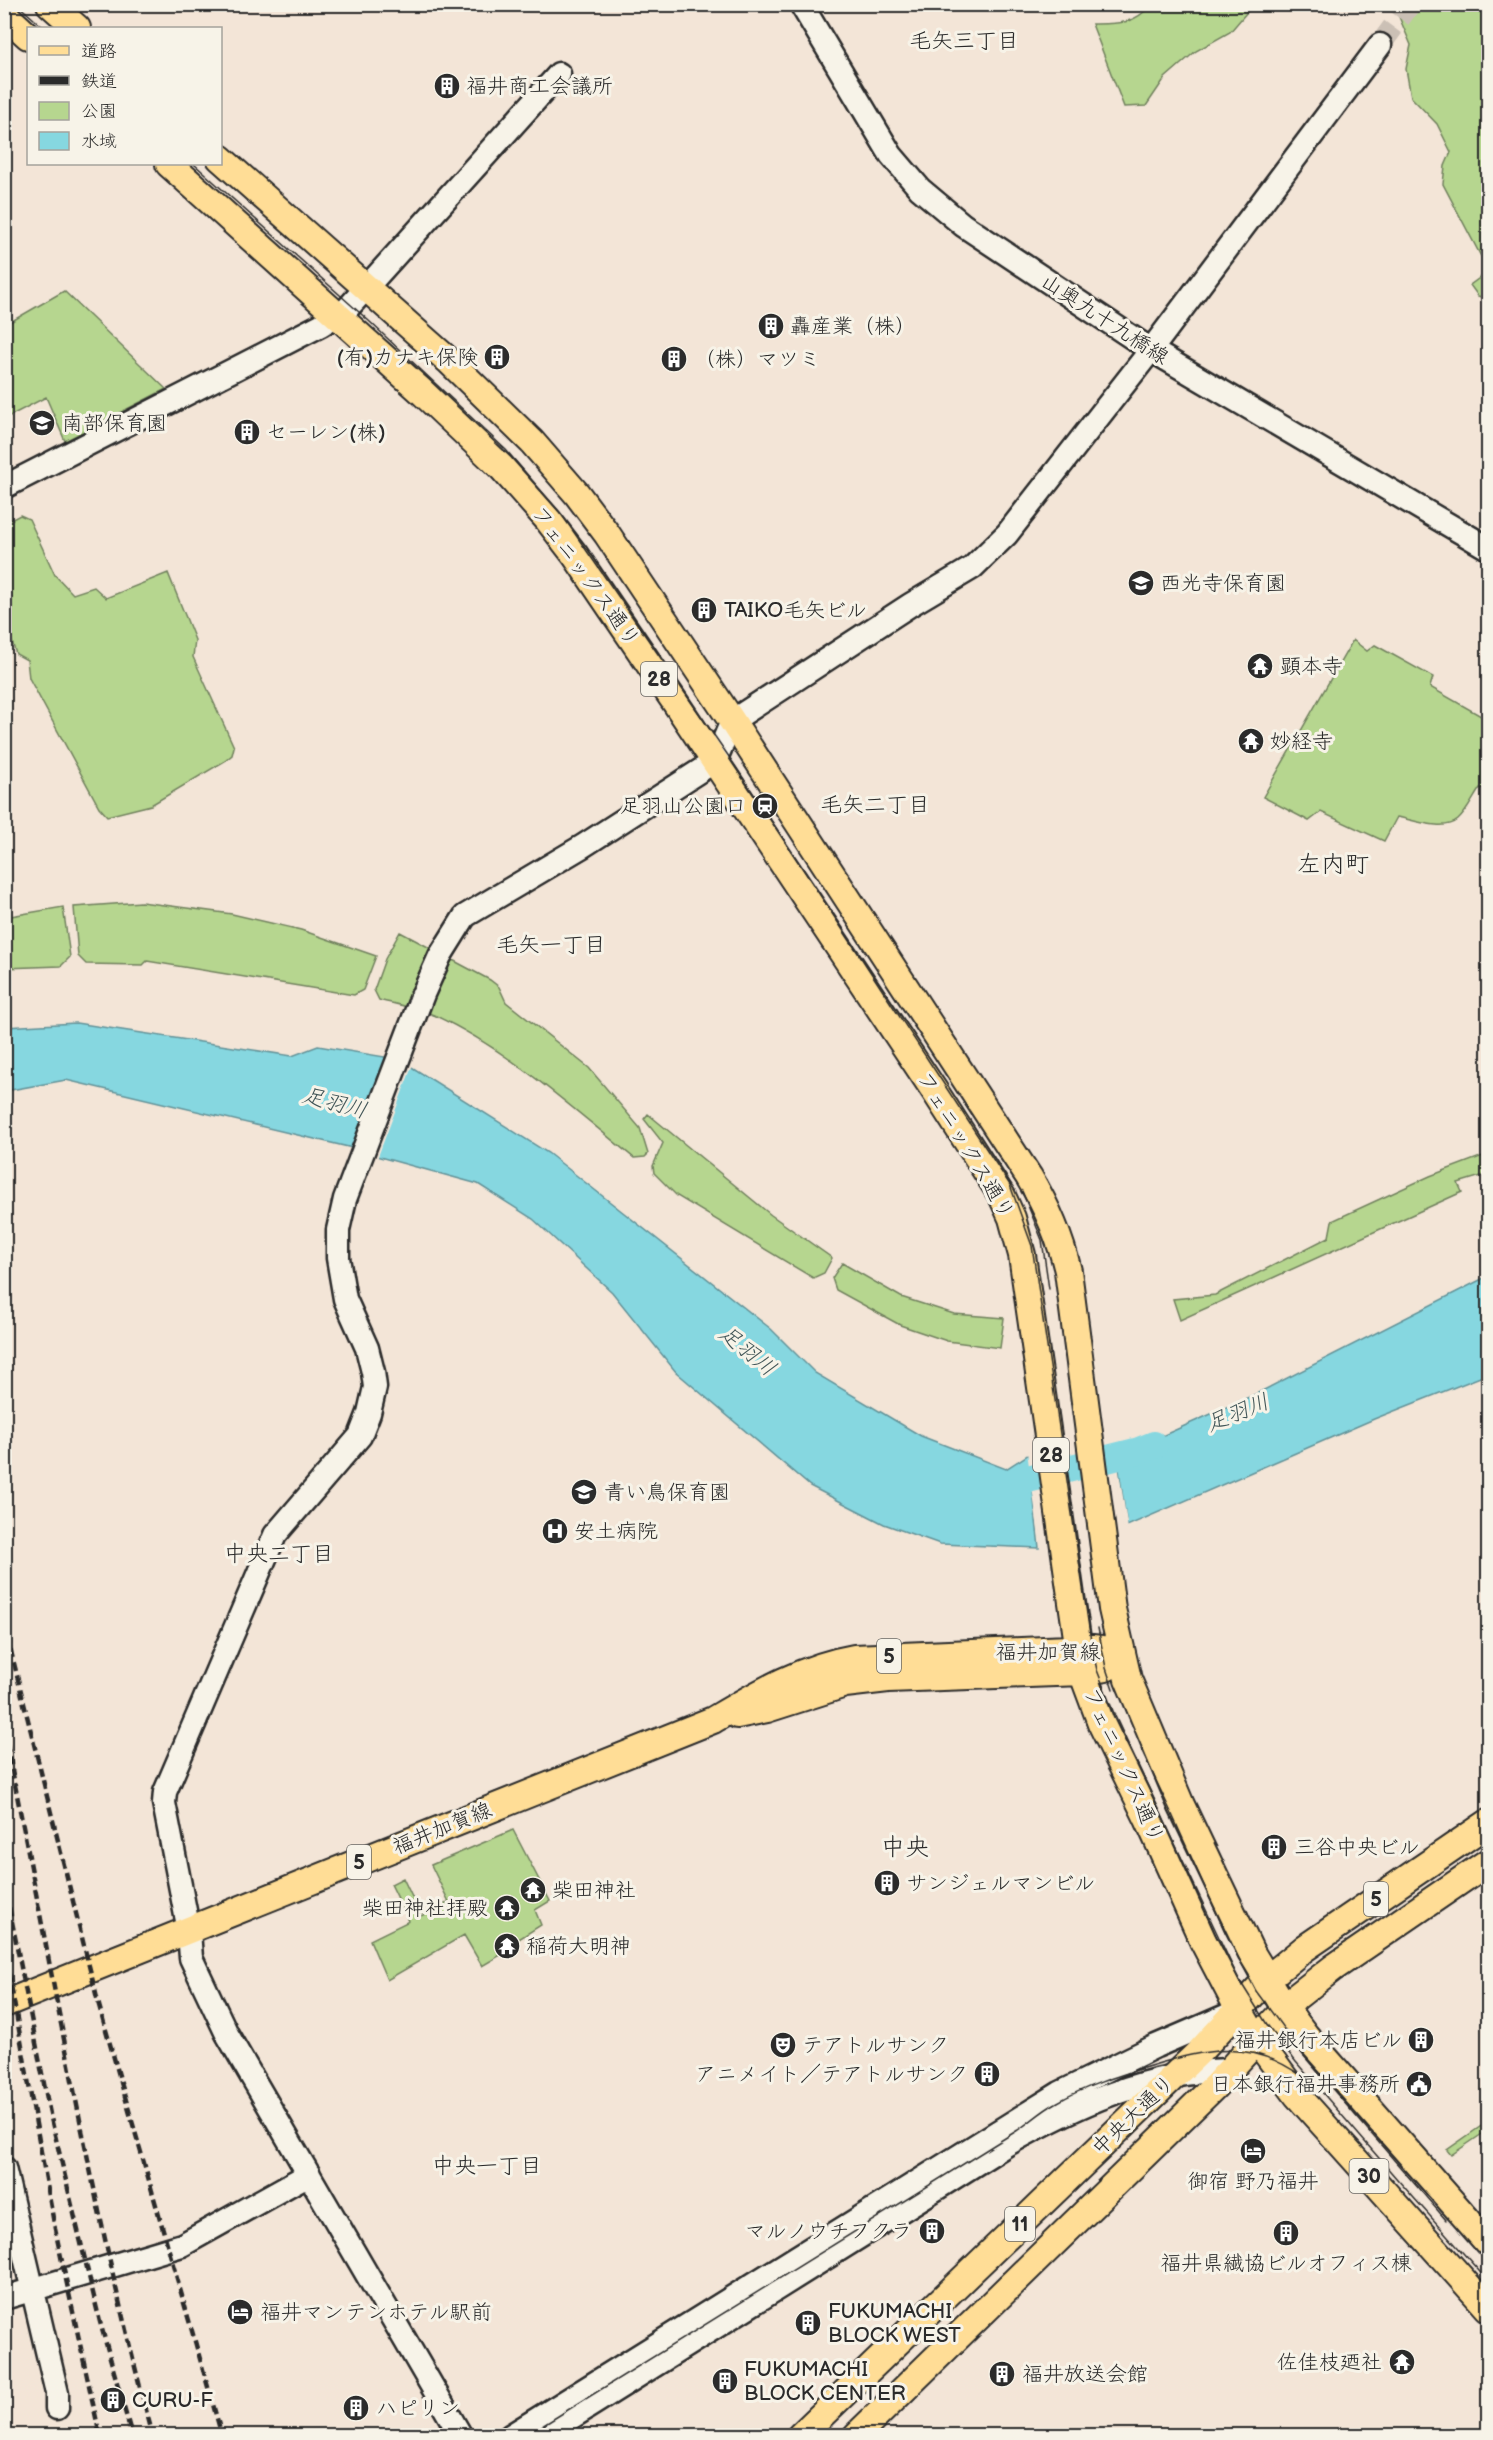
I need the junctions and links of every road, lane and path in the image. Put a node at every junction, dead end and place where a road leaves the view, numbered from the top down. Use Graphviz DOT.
graph roads {
  1 [pos="50,4"];
  2 [pos="801,4"];
  3 [pos="4,14"];
  4 [pos="76,27"];
  5 [pos="27,35"];
  6 [pos="1380,45"];
  7 [pos="559,74"];
  8 [pos="222,160"];
  9 [pos="170,165"];
  10 [pos="366,289"];
  11 [pos="339,314"];
  12 [pos="1151,350"];
  13 [pos="4,488"];
  14 [pos="1488,548"];
  15 [pos="732,721"];
  16 [pos="715,761"];
  17 [pos="1122,1657"];
  18 [pos="1081,1660"];
  19 [pos="1488,1823"];
  20 [pos="1488,1862"];
  21 [pos="189,1931"];
  22 [pos="1267,1979"];
  23 [pos="4,2004"];
  24 [pos="1285,2008"];
  25 [pos="1239,2010"];
  26 [pos="1256,2039"];
  27 [pos="1228,2070"];
  28 [pos="1172,2076"];
  29 [pos="1298,2095"];
  30 [pos="4,2168"];
  31 [pos="309,2174"];
  32 [pos="1488,2243"];
  33 [pos="33,2290"];
  34 [pos="4,2298"];
  35 [pos="1488,2308"];
  36 [pos="57,2408"];
  37 [pos="461,2436"];
  38 [pos="510,2436"];
  39 [pos="542,2436"];
  40 [pos="800,2436"];
  41 [pos="856,2436"];
  1 -- 4 [label="main road"];
  2 -- 12 [label="street, 山奥九十九橋線"];
  3 -- 5 [label="main road"];
  6 -- 12 [label="street"];
  7 -- 10 [label="street"];
  8 -- 10 [label="main road, フェニックス通り / 28"];
  9 -- 11 [label="main road, フェニックス通り / 28"];
  10 -- 11 [label="street"];
  10 -- 15 [label="main road, フェニックス通り / 28"];
  11 -- 13 [label="street"];
  11 -- 16 [label="main road, フェニックス通り / 28"];
  12 -- 14 [label="street, 山奥九十九橋線"];
  12 -- 15 [label="street"];
  15 -- 16 [label="street"];
  15 -- 17 [label="main road, フェニックス通り / 28"];
  16 -- 18 [label="main road, フェニックス通り / 28"];
  16 -- 21 [label="street"];
  17 -- 18 [label="main road, 福井加賀線 / 5"];
  17 -- 22 [label="main road, フェニックス通り"];
  18 -- 21 [label="main road, 福井加賀線 / 5"];
  18 -- 25 [label="main road, フェニックス通り"];
  19 -- 22 [label="main road, 中央大通り / 5"];
  20 -- 24 [label="main road, 中央大通り / 5"];
  21 -- 23 [label="main road, 福井加賀線 / 5"];
  21 -- 31 [label="street"];
  22 -- 24 [label="main road, フェニックス通り"];
  22 -- 25 [label="main road, 中央大通り"];
  24 -- 26 [label="main road, 中央大通り / 5"];
  24 -- 32 [label="main road, フェニックス通り / 30"];
  25 -- 26 [label="main road, フェニックス通り"];
  25 -- 28 [label="main road, 中央大通り / 11"];
  25 -- 38 [label="street"];
  26 -- 27 [label="main road, 中央大通り / 11"];
  26 -- 29 [label="main road, フェニックス通り / 30"];
  27 -- 28 [label="street"];
  27 -- 29 [label="main road"];
  27 -- 41 [label="main road, 中央大通り / 11"];
  28 -- 39 [label="street"];
  28 -- 40 [label="main road, 中央大通り / 11"];
  29 -- 35 [label="main road, フェニックス通り / 30"];
  30 -- 33 [label="street"];
  31 -- 33 [label="street"];
  31 -- 37 [label="street"];
  33 -- 34 [label="street"];
  33 -- 36 [label="street"];
}
